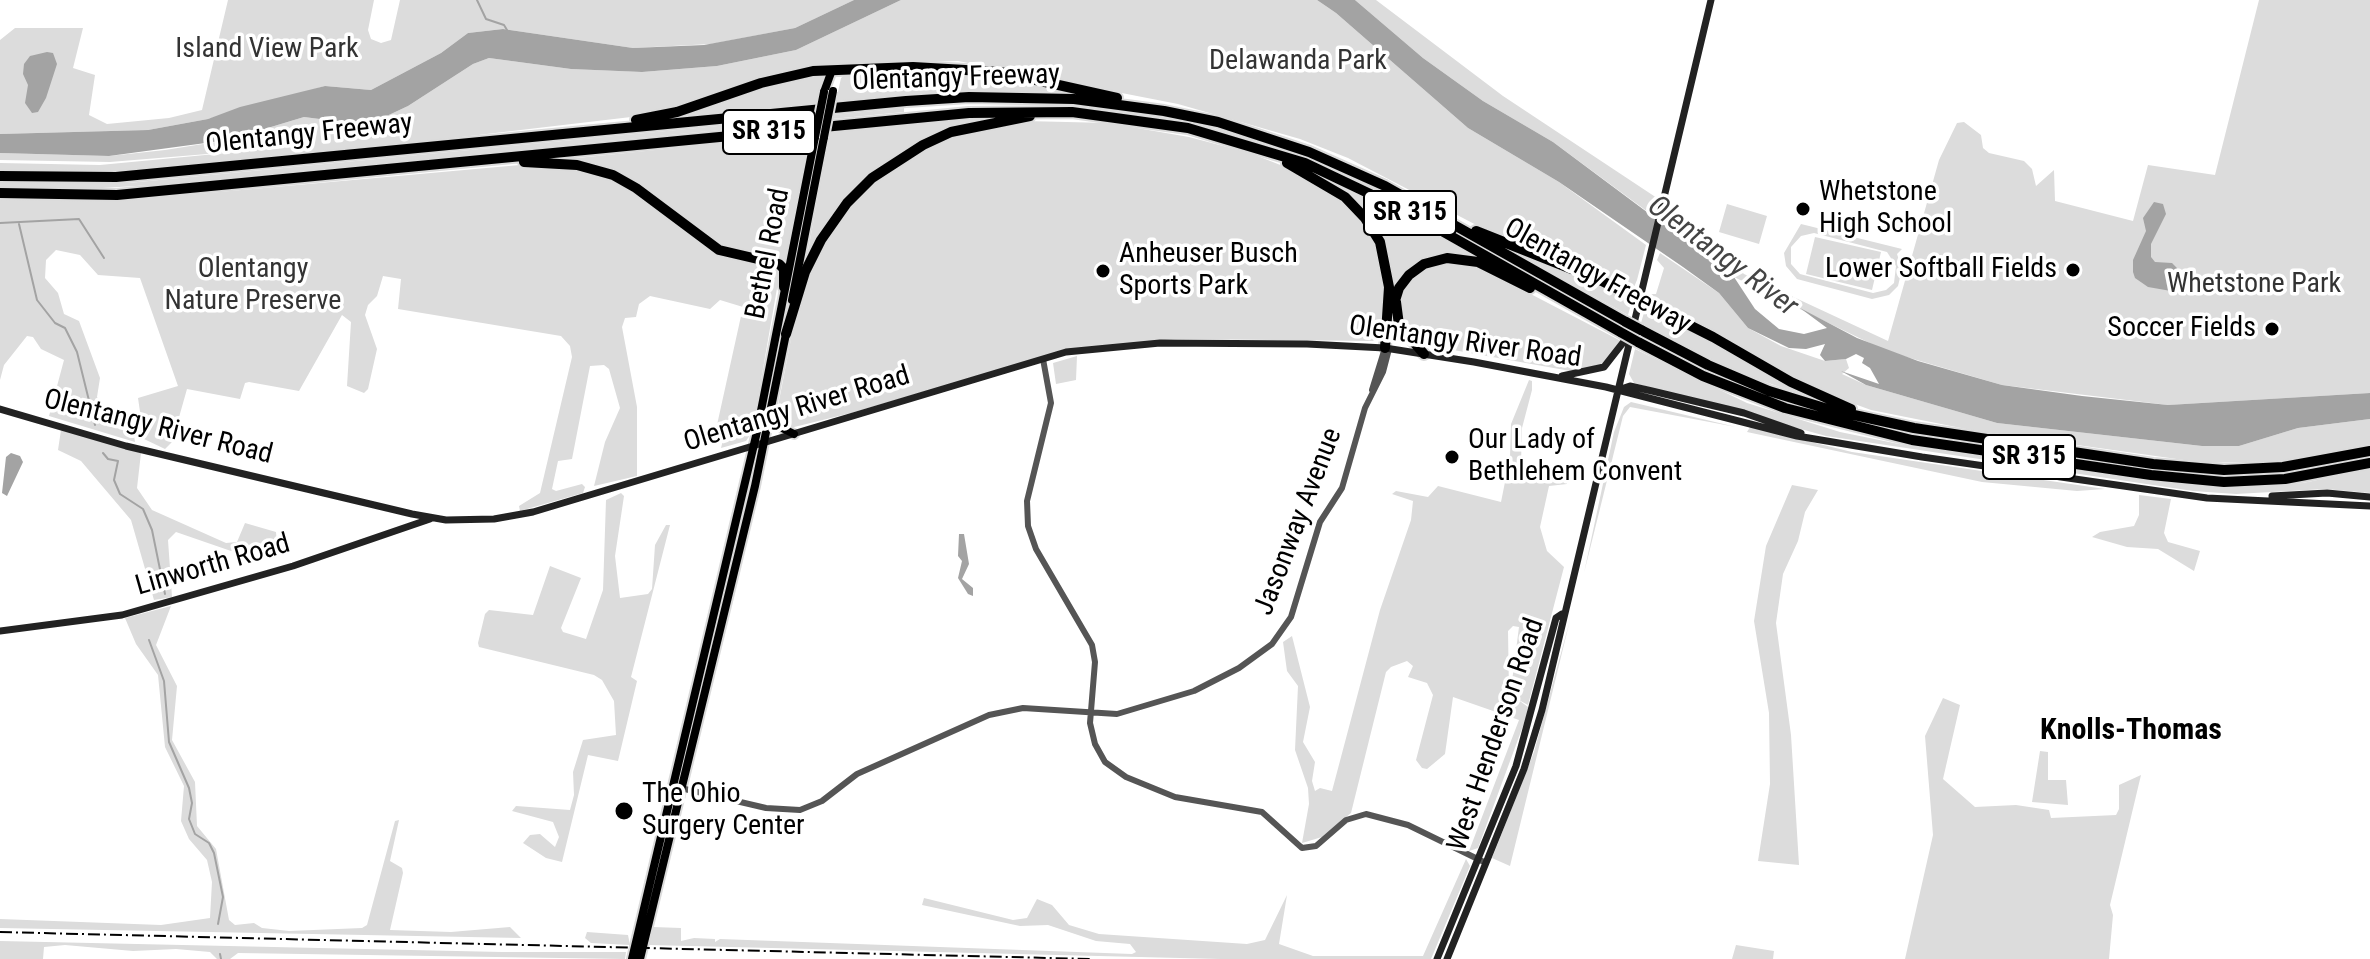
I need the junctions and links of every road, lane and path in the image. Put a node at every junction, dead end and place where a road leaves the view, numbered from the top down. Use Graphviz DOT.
graph roads {
  1 [pos="1711,0"];
  2 [pos="832,70"];
  3 [pos="1164,111"];
  4 [pos="1072,112"];
  5 [pos="603,129"];
  6 [pos="820,137"];
  7 [pos="1258,146"];
  8 [pos="466,161"];
  9 [pos="0,176"];
  10 [pos="0,193"];
  11 [pos="1447,220"];
  12 [pos="784,287"];
  13 [pos="1398,292"];
  14 [pos="1554,295"];
  15 [pos="1639,299"];
  16 [pos="786,334"];
  17 [pos="1633,335"];
  18 [pos="1387,348"];
  19 [pos="1424,354"];
  20 [pos="1043,359"];
  21 [pos="1555,377"];
  22 [pos="1618,390"];
  23 [pos="0,409"];
  24 [pos="770,412"];
  25 [pos="1914,428"];
  26 [pos="794,434"];
  27 [pos="764,443"];
  28 [pos="753,446"];
  29 [pos="2370,451"];
  30 [pos="2370,463"];
  31 [pos="2370,497"];
  32 [pos="2246,499"];
  33 [pos="2370,506"];
  34 [pos="432,518"];
  35 [pos="1562,614"];
  36 [pos="0,631"];
  37 [pos="703,655"];
  38 [pos="711,667"];
  39 [pos="700,670"];
  40 [pos="707,681"];
  41 [pos="1091,714"];
  42 [pos="677,787"];
  43 [pos="657,850"];
  44 [pos="1478,859"];
  45 [pos="1486,863"];
  46 [pos="658,885"];
  47 [pos="646,900"];
  48 [pos="646,935"];
  49 [pos="632,959"];
  50 [pos="640,959"];
  51 [pos="1437,959"];
  52 [pos="1447,959"];
  1 -- 15 [label="main road, West Henderson Road"];
  2 -- 3 [label="highway"];
  2 -- 5 [label="highway"];
  2 -- 6 [label="main road, Bethel Road, bridge"];
  3 -- 5 [label="highway, Olentangy Freeway / SR 315"];
  3 -- 11 [label="highway, Olentangy Freeway / SR 315"];
  4 -- 7 [label="highway, Olentangy Freeway / SR 315"];
  4 -- 8 [label="highway, Olentangy Freeway / SR 315"];
  4 -- 16 [label="highway"];
  5 -- 9 [label="highway, Olentangy Freeway / SR 315"];
  6 -- 12 [label="main road, Bethel Road"];
  6 -- 16 [label="main road, Bethel Road"];
  7 -- 14 [label="highway, Olentangy Freeway / SR 315"];
  7 -- 18 [label="highway"];
  8 -- 10 [label="highway, Olentangy Freeway / SR 315"];
  8 -- 12 [label="highway"];
  11 -- 15 [label="highway"];
  11 -- 17 [label="highway, Olentangy Freeway / SR 315, bridge"];
  12 -- 28 [label="main road, Bethel Road"];
  13 -- 14 [label="highway"];
  13 -- 18 [label="highway"];
  13 -- 19 [label="highway"];
  14 -- 17 [label="highway, Olentangy Freeway / SR 315"];
  15 -- 17 [label="main road, West Henderson Road"];
  15 -- 25 [label="highway"];
  16 -- 24 [label="main road, Bethel Road"];
  17 -- 21 [label="main road"];
  17 -- 22 [label="main road, West Henderson Road"];
  17 -- 25 [label="highway, Olentangy Freeway / SR 315"];
  17 -- 30 [label="highway, Olentangy Freeway / SR 315"];
  18 -- 19 [label="main road, Olentangy River Road"];
  18 -- 20 [label="main road, Olentangy River Road"];
  18 -- 41 [label="street, Jasonway Avenue"];
  19 -- 21 [label="main road, Olentangy River Road"];
  20 -- 26 [label="main road, Olentangy River Road"];
  20 -- 41 [label="street"];
  21 -- 22 [label="main road, Olentangy River Road"];
  22 -- 32 [label="main road, Olentangy River Road"];
  22 -- 35 [label="main road, West Henderson Road"];
  23 -- 34 [label="main road, Olentangy River Road"];
  24 -- 26 [label="main road"];
  24 -- 27 [label="main road, Bethel Road"];
  25 -- 29 [label="highway, Olentangy Freeway / SR 315"];
  26 -- 27 [label="main road, Olentangy River Road"];
  27 -- 28 [label="main road, Olentangy River Road"];
  27 -- 38 [label="main road, Bethel Road"];
  28 -- 34 [label="main road, Olentangy River Road"];
  28 -- 37 [label="main road, Bethel Road"];
  31 -- 32 [label="main road, Olentangy River Road"];
  32 -- 33 [label="main road, Olentangy River Road"];
  34 -- 36 [label="main road, Linworth Road"];
  35 -- 44 [label="main road, West Henderson Road"];
  35 -- 45 [label="main road, West Henderson Road"];
  37 -- 38 [label="main road"];
  37 -- 39 [label="main road, Bethel Road"];
  38 -- 40 [label="main road, Bethel Road"];
  39 -- 40 [label="main road"];
  39 -- 42 [label="main road, Bethel Road"];
  40 -- 42 [label="main road, Bethel Road"];
  41 -- 42 [label="street, Jasonway Avenue"];
  41 -- 44 [label="street"];
  42 -- 43 [label="main road, Bethel Road"];
  42 -- 46 [label="main road, Bethel Road"];
  43 -- 46 [label="main road"];
  43 -- 47 [label="main road, Bethel Road"];
  44 -- 45 [label="street"];
  44 -- 51 [label="main road, West Henderson Road"];
  45 -- 52 [label="main road, West Henderson Road"];
  46 -- 48 [label="main road, Bethel Road"];
  47 -- 48 [label="main road"];
  47 -- 49 [label="main road, Bethel Road"];
  48 -- 50 [label="main road, Bethel Road"];
}
